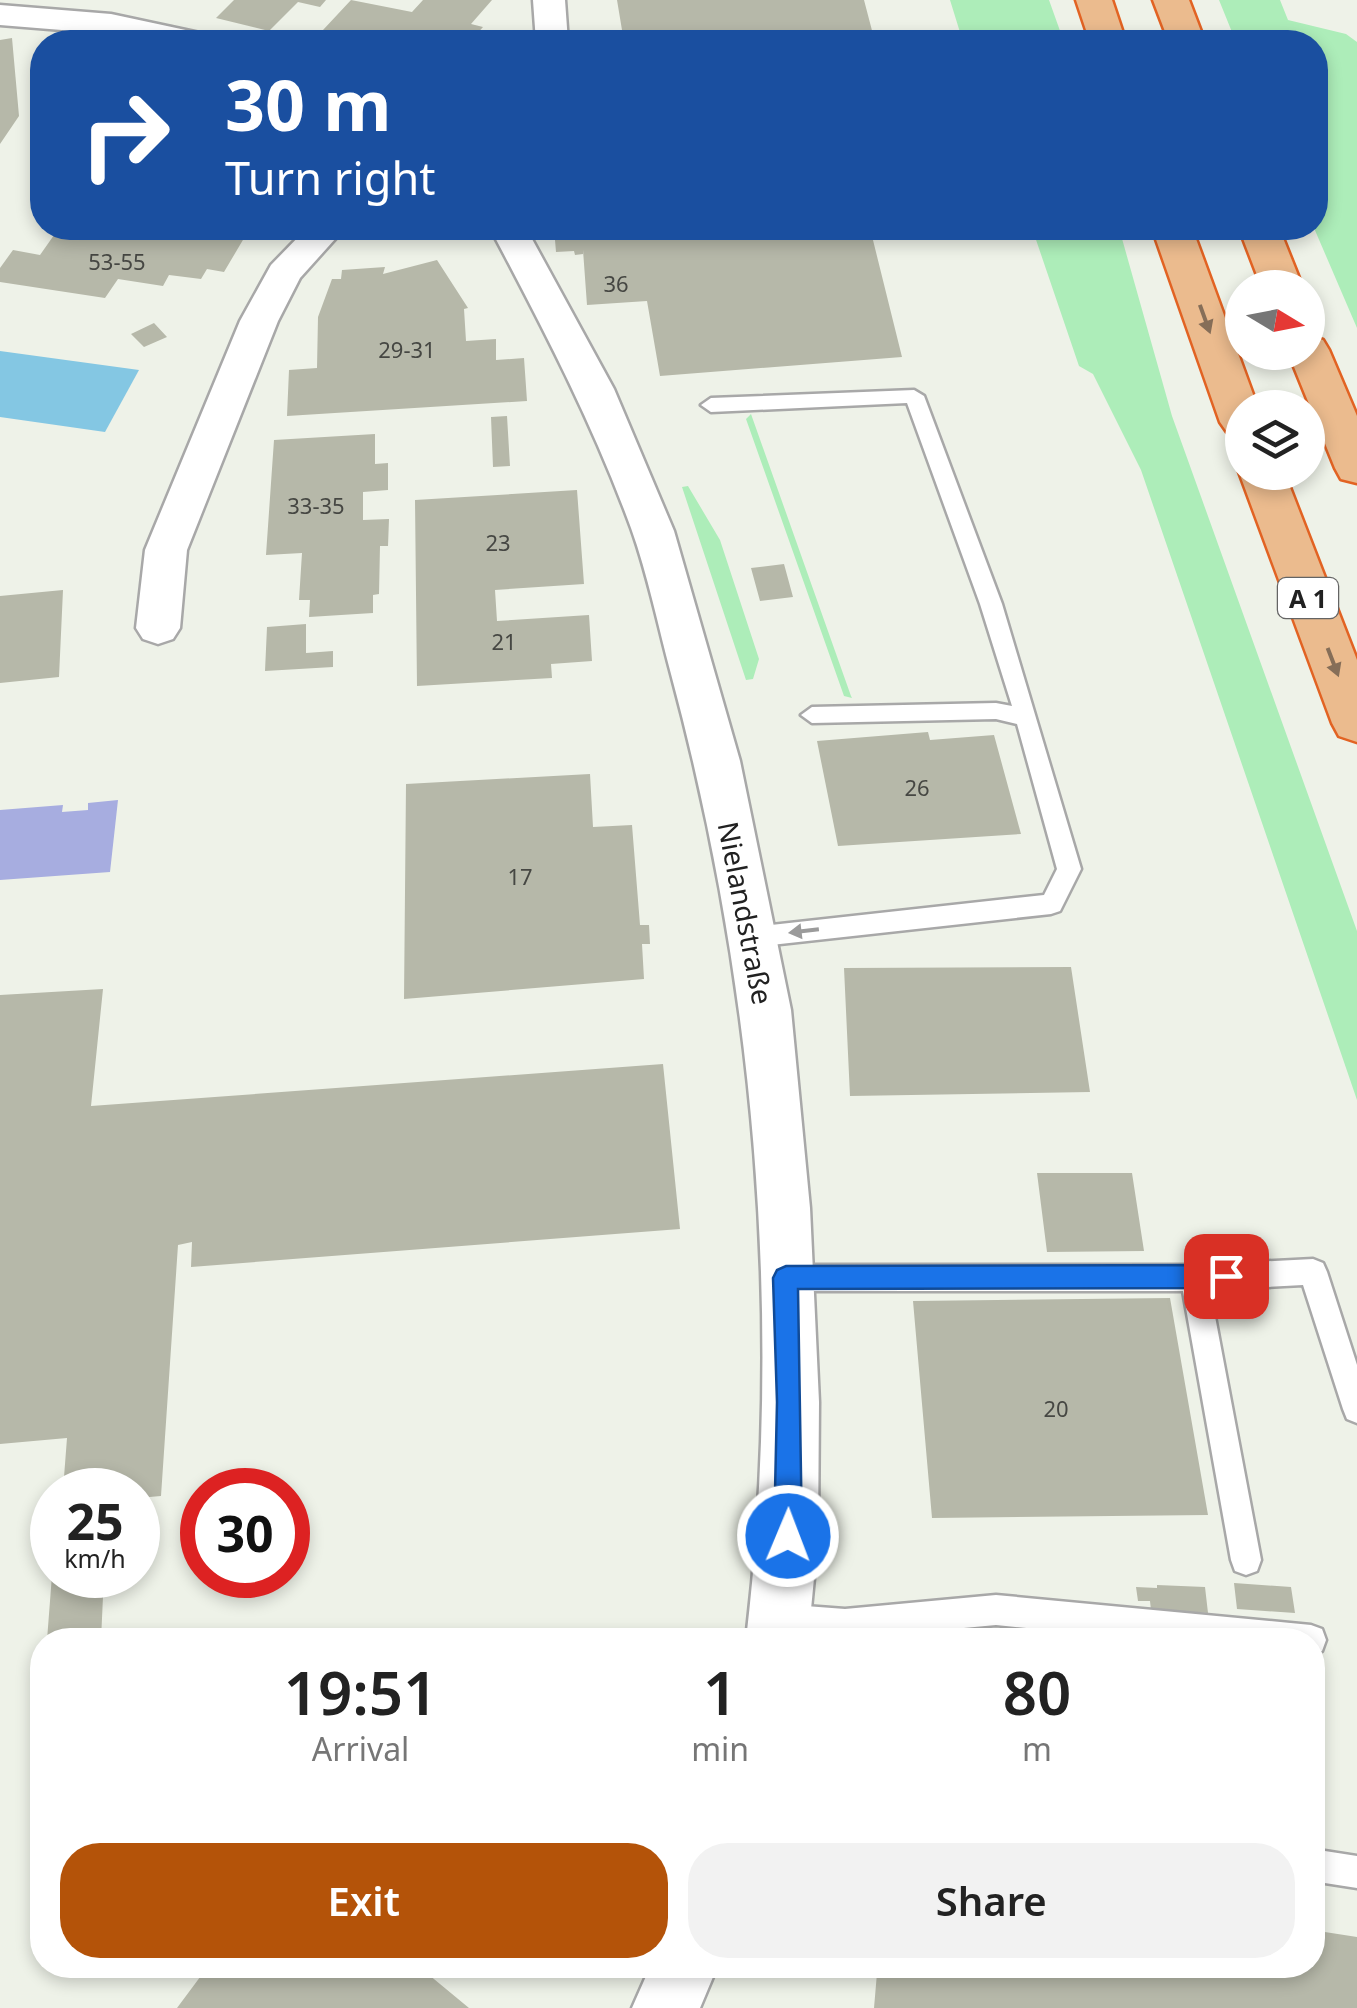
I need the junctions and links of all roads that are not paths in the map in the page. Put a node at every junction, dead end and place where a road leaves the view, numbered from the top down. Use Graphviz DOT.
graph roads {
  1 [pos="550,0"];
  2 [pos="1094,0"];
  3 [pos="1170,0"];
  4 [pos="0,15"];
  5 [pos="140,30"];
  6 [pos="551,30"];
  7 [pos="1104,30"];
  8 [pos="1183,30"];
  9 [pos="316,240"];
  10 [pos="514,240"];
  11 [pos="1176,240"];
  12 [pos="1264,240"];
  13 [pos="1276,270"];
  14 [pos="1316,370"];
  15 [pos="1230,390"];
  16 [pos="711,405"];
  17 [pos="1357,468"];
  18 [pos="1268,490"];
  19 [pos="158,628"];
  20 [pos="812,715"];
  21 [pos="1027,718"];
  22 [pos="1357,723"];
  23 [pos="752,938"];
  24 [pos="786,1278"];
  25 [pos="1194,1278"];
  26 [pos="1357,1408"];
  27 [pos="1246,1560"];
  28 [pos="778,1628"];
  29 [pos="800,1628"];
  30 [pos="1185,1628"];
  31 [pos="1325,1866"];
  32 [pos="1357,1872"];
  33 [pos="679,1978"];
  34 [pos="666,2008"];
  1 -- 6 [label="street"];
  2 -- 7 [label="highway"];
  3 -- 8 [label="highway"];
  4 -- 5 [label="street"];
  9 -- 19 [label="street"];
  10 -- 23 [label="street, Nielandstraße"];
  11 -- 15 [label="highway, one-way"];
  12 -- 13 [label="highway"];
  14 -- 17 [label="highway"];
  16 -- 21 [label="lane"];
  18 -- 22 [label="highway, A 1, one-way"];
  20 -- 21 [label="lane"];
  21 -- 23 [label="lane, one-way"];
  23 -- 24 [label="street, Nielandstraße"];
  24 -- 25 [label="lane"];
  24 -- 28 [label="street, Nielandstraße"];
  25 -- 26 [label="lane"];
  25 -- 27 [label="lane"];
  29 -- 30 [label="lane"];
  31 -- 32 [label="lane"];
  33 -- 34 [label="street"];
}
